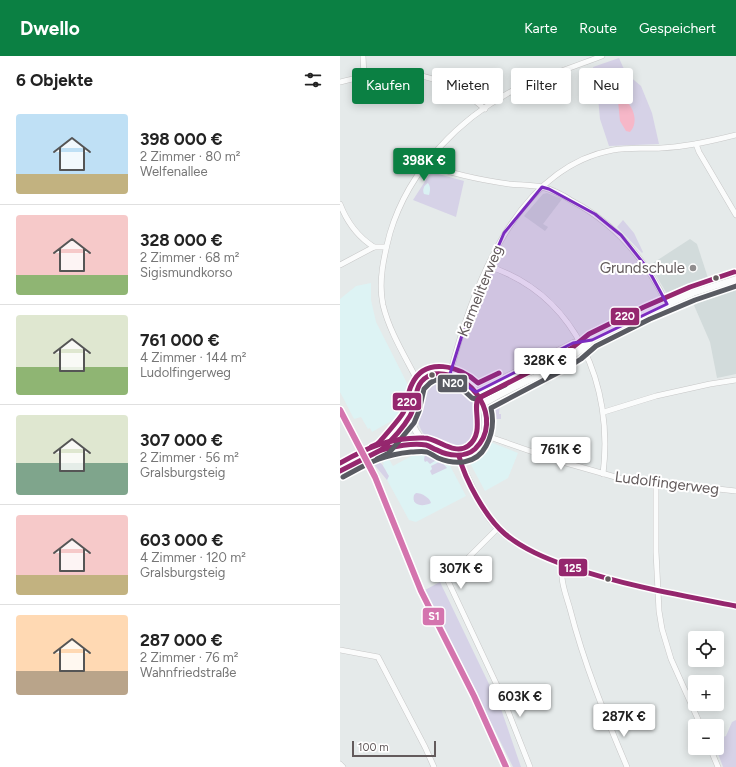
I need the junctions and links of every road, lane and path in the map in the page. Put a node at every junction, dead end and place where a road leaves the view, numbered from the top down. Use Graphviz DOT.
graph roads {
  1 [pos="363,56"];
  2 [pos="602,56"];
  3 [pos="364,68"];
  4 [pos="424,76"];
  5 [pos="352,79"];
  6 [pos="340,82"];
  7 [pos="485,109"];
  8 [pos="736,135"];
  9 [pos="696,144"];
  10 [pos="426,164"];
  11 [pos="542,187"];
  12 [pos="340,204"];
  13 [pos="736,215"];
  14 [pos="374,247"];
  15 [pos="386,247"];
  16 [pos="340,265"];
  17 [pos="488,266"];
  18 [pos="736,279"];
  19 [pos="667,304"];
  20 [pos="592,340"];
  21 [pos="580,341"];
  22 [pos="584,348"];
  23 [pos="450,374"];
  24 [pos="736,380"];
  25 [pos="420,383"];
  26 [pos="476,392"];
  27 [pos="483,404"];
  28 [pos="604,412"];
  29 [pos="411,413"];
  30 [pos="484,435"];
  31 [pos="427,444"];
  32 [pos="382,449"];
  33 [pos="459,456"];
  34 [pos="340,471"];
  35 [pos="603,474"];
  36 [pos="656,483"];
  37 [pos="736,491"];
  38 [pos="498,528"];
  39 [pos="563,564"];
  40 [pos="658,590"];
  41 [pos="736,606"];
  42 [pos="340,650"];
  43 [pos="698,719"];
  44 [pos="713,755"];
  45 [pos="434,767"];
  46 [pos="530,767"];
  47 [pos="626,767"];
  48 [pos="718,767"];
  1 -- 3 [label="street"];
  2 -- 7 [label="street"];
  4 -- 7 [label="street"];
  5 -- 6 [label="street"];
  7 -- 10 [label="street"];
  8 -- 9 [label="street, Karmeliterweg"];
  9 -- 11 [label="street, Karmeliterweg"];
  9 -- 13 [label="street"];
  10 -- 11 [label="street"];
  10 -- 15 [label="street"];
  11 -- 17 [label="street, Karmeliterweg"];
  11 -- 19 [label="street"];
  12 -- 14 [label="street"];
  14 -- 15 [label="street"];
  14 -- 16 [label="street"];
  15 -- 25 [label="street"];
  17 -- 21 [label="street"];
  17 -- 23 [label="street, Karmeliterweg"];
  18 -- 19 [label="street"];
  19 -- 20 [label="street"];
  20 -- 21 [label="street"];
  20 -- 22 [label="street"];
  21 -- 22 [label="street"];
  21 -- 26 [label="street"];
  22 -- 27 [label="street"];
  22 -- 28 [label="street"];
  23 -- 25 [label="street"];
  23 -- 26 [label="street"];
  24 -- 28 [label="street"];
  25 -- 29 [label="street"];
  26 -- 27 [label="street"];
  27 -- 30 [label="street"];
  28 -- 35 [label="street"];
  29 -- 31 [label="street"];
  29 -- 32 [label="street"];
  30 -- 33 [label="street"];
  30 -- 35 [label="street, Ludolfingerweg"];
  31 -- 32 [label="street"];
  31 -- 33 [label="street"];
  32 -- 34 [label="street"];
  33 -- 38 [label="street"];
  35 -- 36 [label="street, Ludolfingerweg"];
  36 -- 37 [label="street, Ludolfingerweg"];
  36 -- 40 [label="street"];
  38 -- 39 [label="street"];
  38 -- 46 [label="street"];
  39 -- 40 [label="street"];
  39 -- 47 [label="street"];
  40 -- 41 [label="street"];
  40 -- 43 [label="street"];
  42 -- 45 [label="street"];
  44 -- 48 [label="street"];
}
